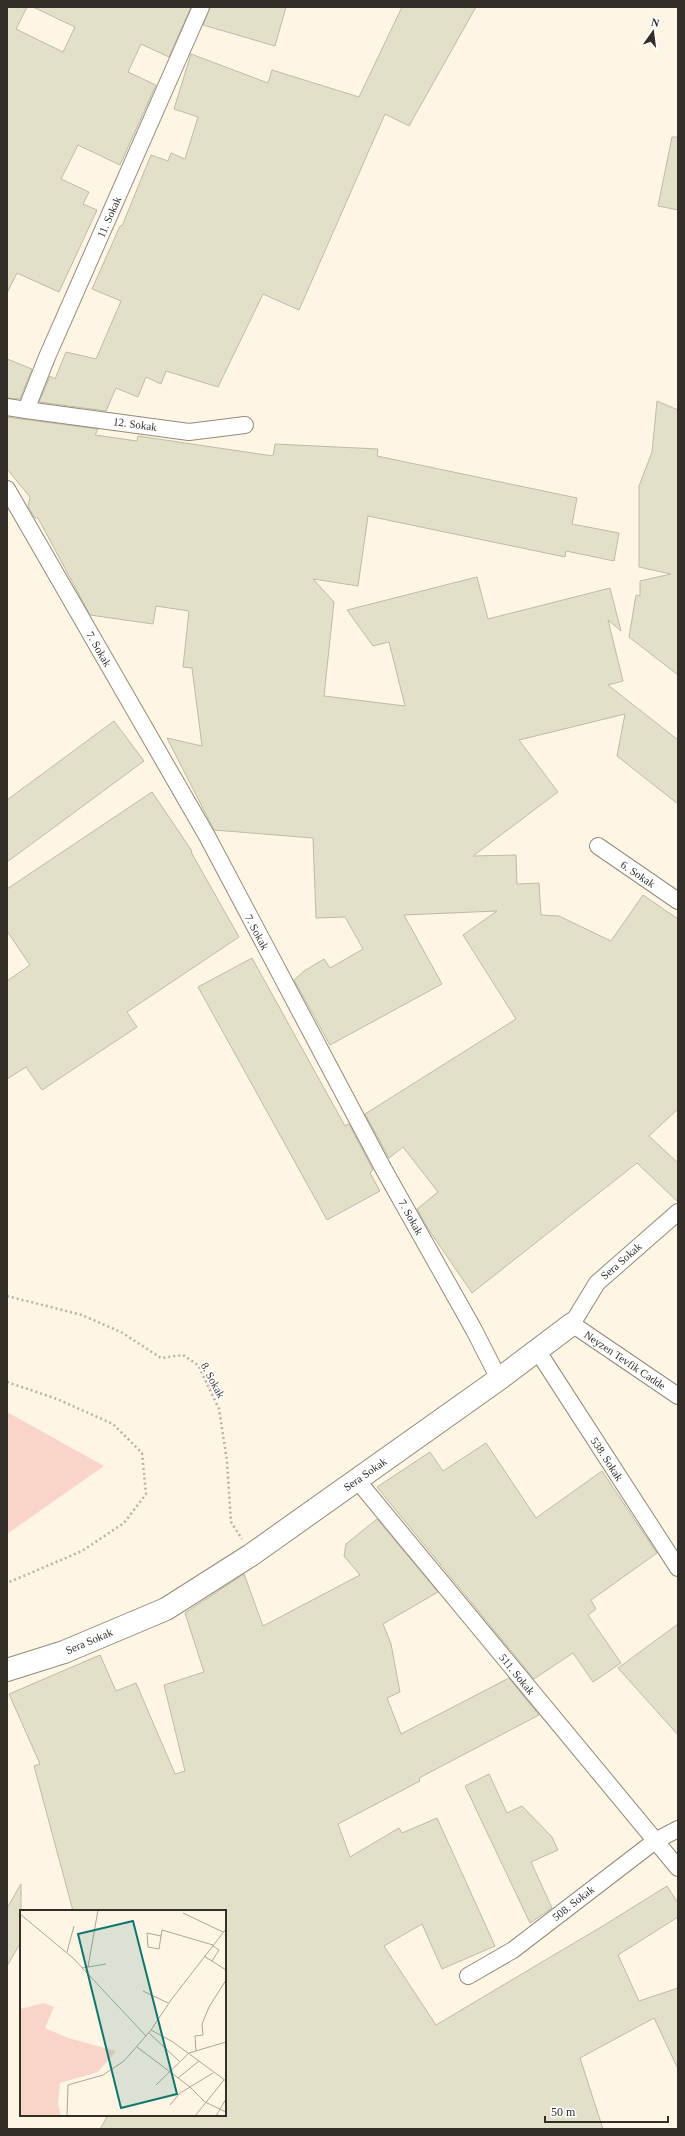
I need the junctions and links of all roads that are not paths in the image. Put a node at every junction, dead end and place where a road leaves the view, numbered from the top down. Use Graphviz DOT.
graph roads {
  1 [pos="201,7"];
  2 [pos="7,407"];
  3 [pos="26,410"];
  4 [pos="244,425"];
  5 [pos="7,489"];
  6 [pos="598,846"];
  7 [pos="678,901"];
  8 [pos="678,1212"];
  9 [pos="572,1324"];
  10 [pos="537,1350"];
  11 [pos="499,1379"];
  12 [pos="678,1396"];
  13 [pos="357,1480"];
  14 [pos="678,1568"];
  15 [pos="7,1670"];
  16 [pos="678,1829"];
  17 [pos="655,1841"];
  18 [pos="678,1868"];
  19 [pos="468,1976"];
  1 -- 3 [label="street, 11. Sokak"];
  2 -- 3 [label="street"];
  3 -- 4 [label="street, 12. Sokak"];
  5 -- 11 [label="street, 7. Sokak"];
  6 -- 7 [label="street, 6. Sokak"];
  8 -- 9 [label="street, Sera Sokak"];
  9 -- 10 [label="street, Sera Sokak"];
  9 -- 12 [label="street, Neyzen Tevfik Cadde"];
  10 -- 11 [label="street, Sera Sokak"];
  10 -- 14 [label="street, 538. Sokak"];
  11 -- 13 [label="street, Sera Sokak"];
  13 -- 15 [label="street, Sera Sokak"];
  13 -- 17 [label="street, 511. Sokak"];
  16 -- 17 [label="street, 508. Sokak"];
  17 -- 18 [label="street, 511. Sokak"];
  17 -- 19 [label="street, 508. Sokak"];
}
